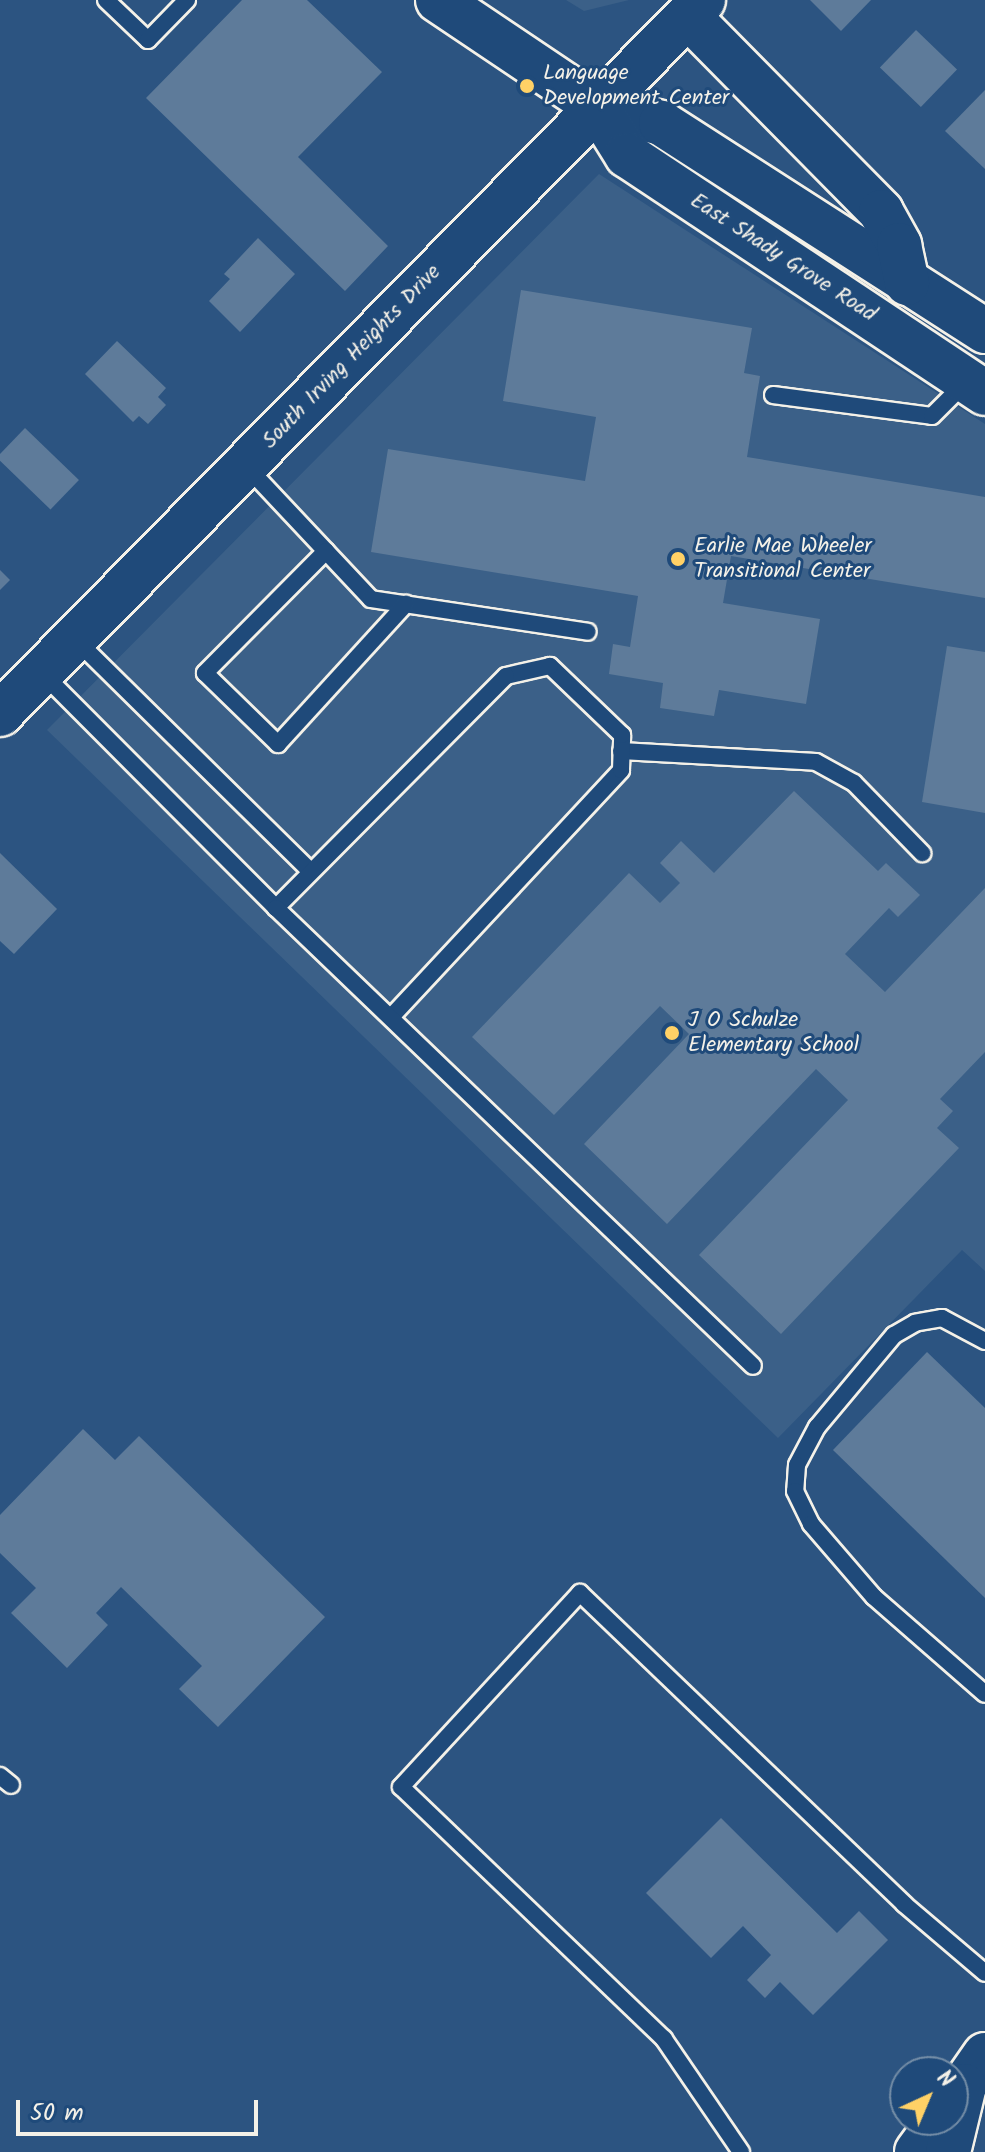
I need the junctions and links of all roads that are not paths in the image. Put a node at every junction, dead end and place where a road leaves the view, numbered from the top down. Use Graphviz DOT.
graph roads {
  1 [pos="106,0"];
  2 [pos="187,0"];
  3 [pos="438,0"];
  4 [pos="696,8"];
  5 [pos="597,107"];
  6 [pos="907,283"];
  7 [pos="985,331"];
  8 [pos="976,387"];
  9 [pos="773,395"];
  10 [pos="246,466"];
  11 [pos="326,551"];
  12 [pos="406,604"];
  13 [pos="588,632"];
  14 [pos="76,640"];
  15 [pos="42,673"];
  16 [pos="0,714"];
  17 [pos="621,751"];
  18 [pos="922,853"];
  19 [pos="310,871"];
  20 [pos="276,908"];
  21 [pos="392,1016"];
  22 [pos="985,1341"];
  23 [pos="753,1366"];
  24 [pos="985,1694"];
  25 [pos="985,1973"];
  26 [pos="741,2152"];
  1 -- 2 [label="lane"];
  3 -- 5 [label="main road, East Shady Grove Road"];
  4 -- 5 [label="main road, South Irving Heights Drive"];
  4 -- 6 [label="main road"];
  5 -- 6 [label="main road, East Shady Grove Road"];
  5 -- 8 [label="main road, East Shady Grove Road"];
  5 -- 10 [label="main road, South Irving Heights Drive"];
  6 -- 7 [label="main road, East Shady Grove Road"];
  8 -- 9 [label="lane"];
  10 -- 11 [label="lane"];
  10 -- 14 [label="main road, South Irving Heights Drive"];
  11 -- 12 [label="lane"];
  11 -- 12 [label="lane"];
  12 -- 13 [label="lane"];
  14 -- 15 [label="main road, South Irving Heights Drive"];
  14 -- 19 [label="lane"];
  15 -- 16 [label="main road, South Irving Heights Drive"];
  15 -- 20 [label="lane"];
  17 -- 18 [label="lane"];
  17 -- 19 [label="lane"];
  17 -- 21 [label="lane"];
  19 -- 20 [label="lane"];
  20 -- 21 [label="lane"];
  21 -- 23 [label="lane"];
  22 -- 24 [label="lane"];
  25 -- 26 [label="lane"];
}
